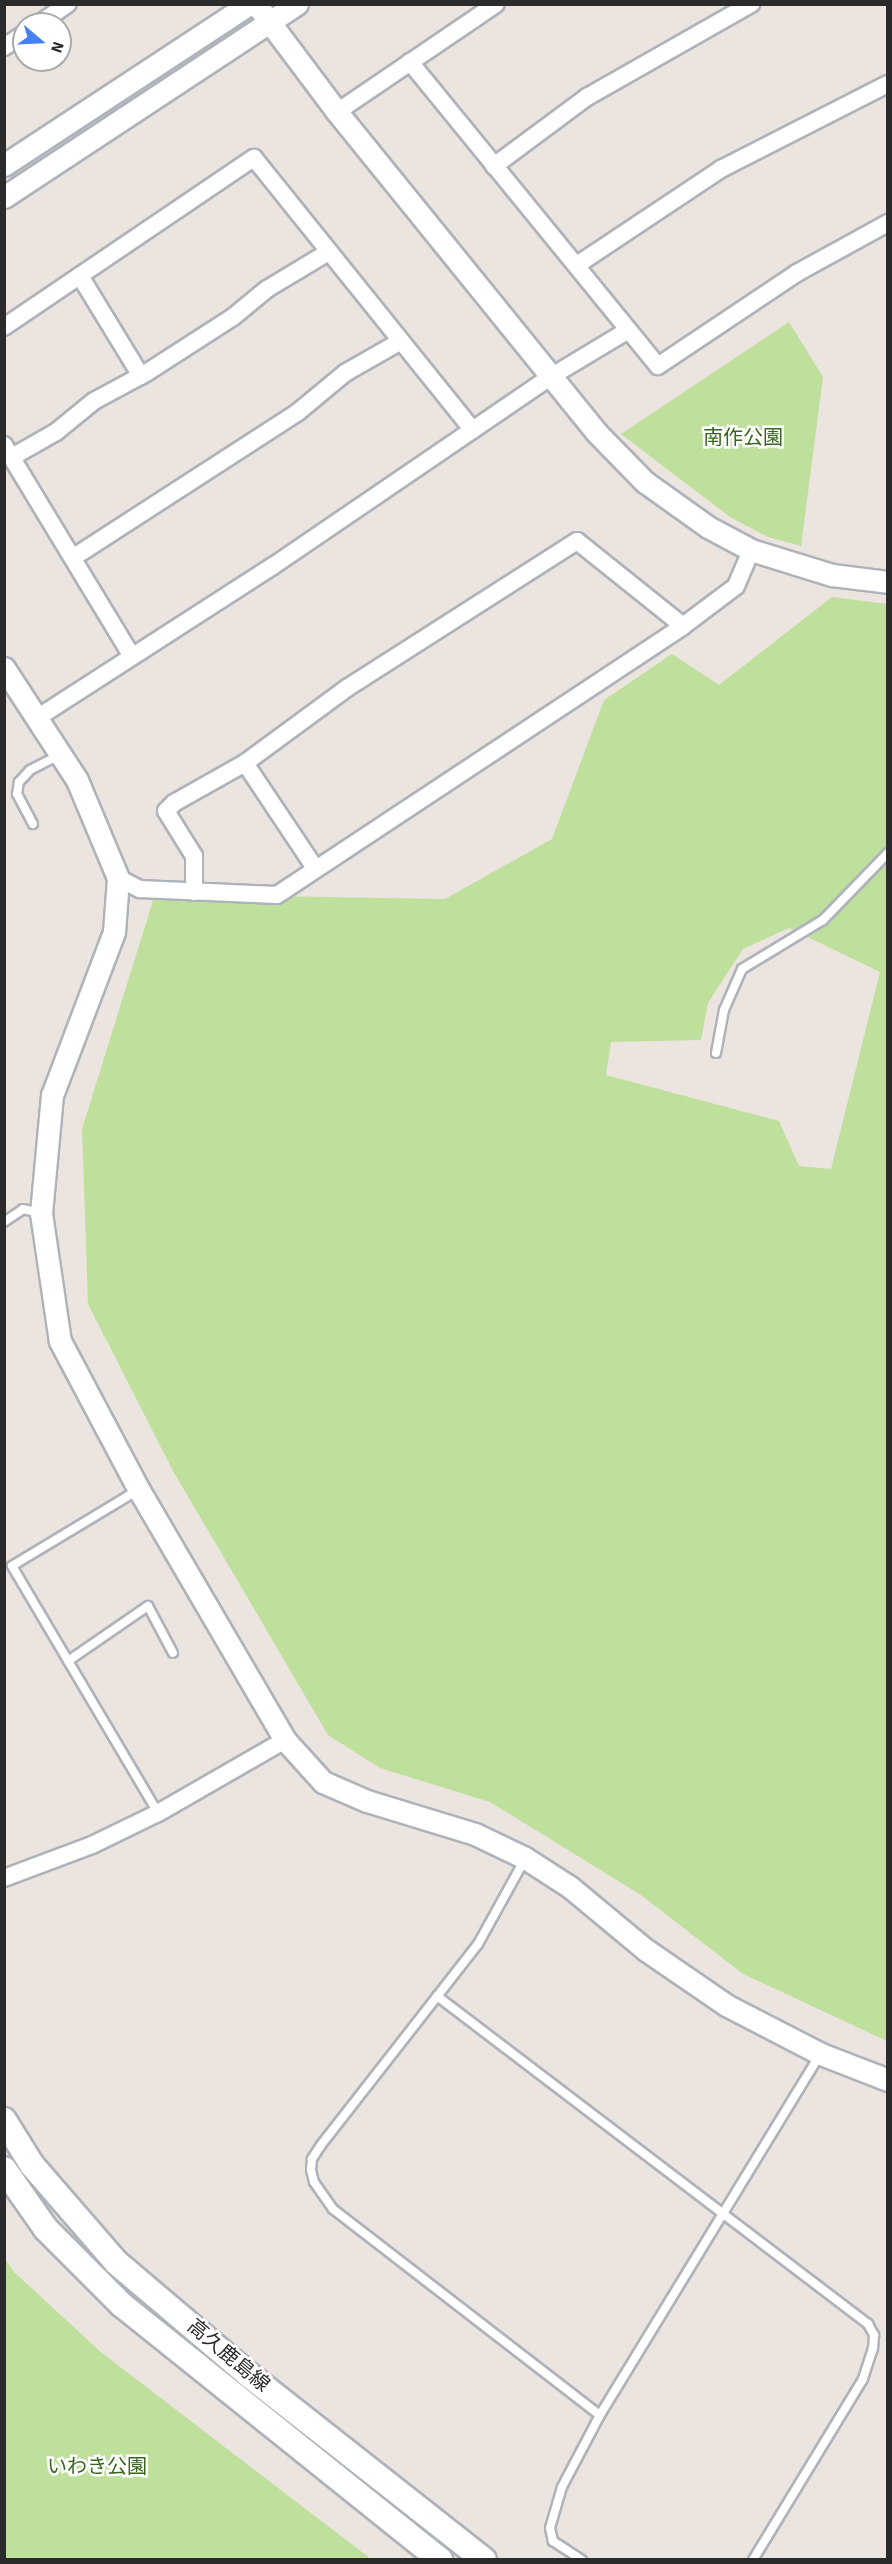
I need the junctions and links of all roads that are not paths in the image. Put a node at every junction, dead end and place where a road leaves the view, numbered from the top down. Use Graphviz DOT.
graph roads {
  1 [pos="249,4"];
  2 [pos="256,4"];
  3 [pos="297,4"];
  4 [pos="496,4"];
  5 [pos="751,4"];
  6 [pos="270,22"];
  7 [pos="410,62"];
  8 [pos="888,84"];
  9 [pos="337,112"];
  10 [pos="4,165"];
  11 [pos="494,166"];
  12 [pos="4,197"];
  13 [pos="888,223"];
  14 [pos="327,253"];
  15 [pos="577,265"];
  16 [pos="80,276"];
  17 [pos="4,327"];
  18 [pos="627,331"];
  19 [pos="401,341"];
  20 [pos="141,376"];
  21 [pos="552,376"];
  22 [pos="473,430"];
  23 [pos="8,451"];
  24 [pos="751,550"];
  25 [pos="74,557"];
  26 [pos="888,582"];
  27 [pos="683,626"];
  28 [pos="131,655"];
  29 [pos="4,668"];
  30 [pos="37,718"];
  31 [pos="60,755"];
  32 [pos="245,763"];
  33 [pos="33,824"];
  34 [pos="888,853"];
  35 [pos="315,868"];
  36 [pos="118,878"];
  37 [pos="194,892"];
  38 [pos="716,1053"];
  39 [pos="41,1213"];
  40 [pos="4,1222"];
  41 [pos="139,1490"];
  42 [pos="173,1653"];
  43 [pos="68,1661"];
  44 [pos="285,1740"];
  45 [pos="158,1813"];
  46 [pos="525,1858"];
  47 [pos="4,1878"];
  48 [pos="437,1996"];
  49 [pos="821,2054"];
  50 [pos="888,2080"];
  51 [pos="4,2120"];
  52 [pos="4,2169"];
  53 [pos="724,2214"];
  54 [pos="600,2415"];
  55 [pos="440,2559"];
  56 [pos="484,2559"];
  57 [pos="582,2559"];
  58 [pos="753,2559"];
  1 -- 10 [label="street"];
  2 -- 6 [label="street"];
  3 -- 6 [label="street"];
  4 -- 7 [label="street"];
  5 -- 11 [label="street"];
  6 -- 9 [label="street"];
  6 -- 12 [label="street"];
  7 -- 9 [label="street"];
  7 -- 11 [label="street"];
  8 -- 15 [label="street"];
  9 -- 21 [label="street"];
  11 -- 15 [label="street"];
  13 -- 18 [label="street"];
  14 -- 16 [label="street"];
  14 -- 19 [label="street"];
  14 -- 20 [label="street"];
  15 -- 18 [label="street"];
  16 -- 17 [label="street"];
  16 -- 20 [label="street"];
  18 -- 21 [label="street"];
  19 -- 22 [label="street"];
  19 -- 25 [label="street"];
  20 -- 23 [label="street"];
  21 -- 22 [label="street"];
  21 -- 24 [label="street"];
  22 -- 28 [label="street"];
  23 -- 25 [label="street"];
  24 -- 26 [label="street"];
  24 -- 27 [label="street"];
  25 -- 28 [label="street"];
  27 -- 32 [label="street"];
  27 -- 35 [label="street"];
  28 -- 30 [label="street"];
  29 -- 30 [label="street"];
  30 -- 31 [label="street"];
  31 -- 33 [label="lane"];
  31 -- 36 [label="street"];
  32 -- 35 [label="street"];
  32 -- 37 [label="street"];
  34 -- 38 [label="lane"];
  35 -- 37 [label="street"];
  36 -- 37 [label="street"];
  36 -- 39 [label="street"];
  39 -- 40 [label="lane"];
  39 -- 41 [label="street"];
  41 -- 43 [label="lane"];
  41 -- 44 [label="street"];
  42 -- 43 [label="lane"];
  43 -- 45 [label="lane"];
  44 -- 45 [label="street"];
  44 -- 46 [label="street"];
  45 -- 47 [label="street"];
  46 -- 48 [label="lane"];
  46 -- 49 [label="street"];
  48 -- 53 [label="lane"];
  48 -- 54 [label="lane"];
  49 -- 50 [label="street"];
  49 -- 53 [label="lane"];
  51 -- 56 [label="main road, 高久鹿島線"];
  52 -- 55 [label="main road, 高久鹿島線"];
  53 -- 54 [label="lane"];
  53 -- 58 [label="lane"];
  54 -- 57 [label="lane"];
}
